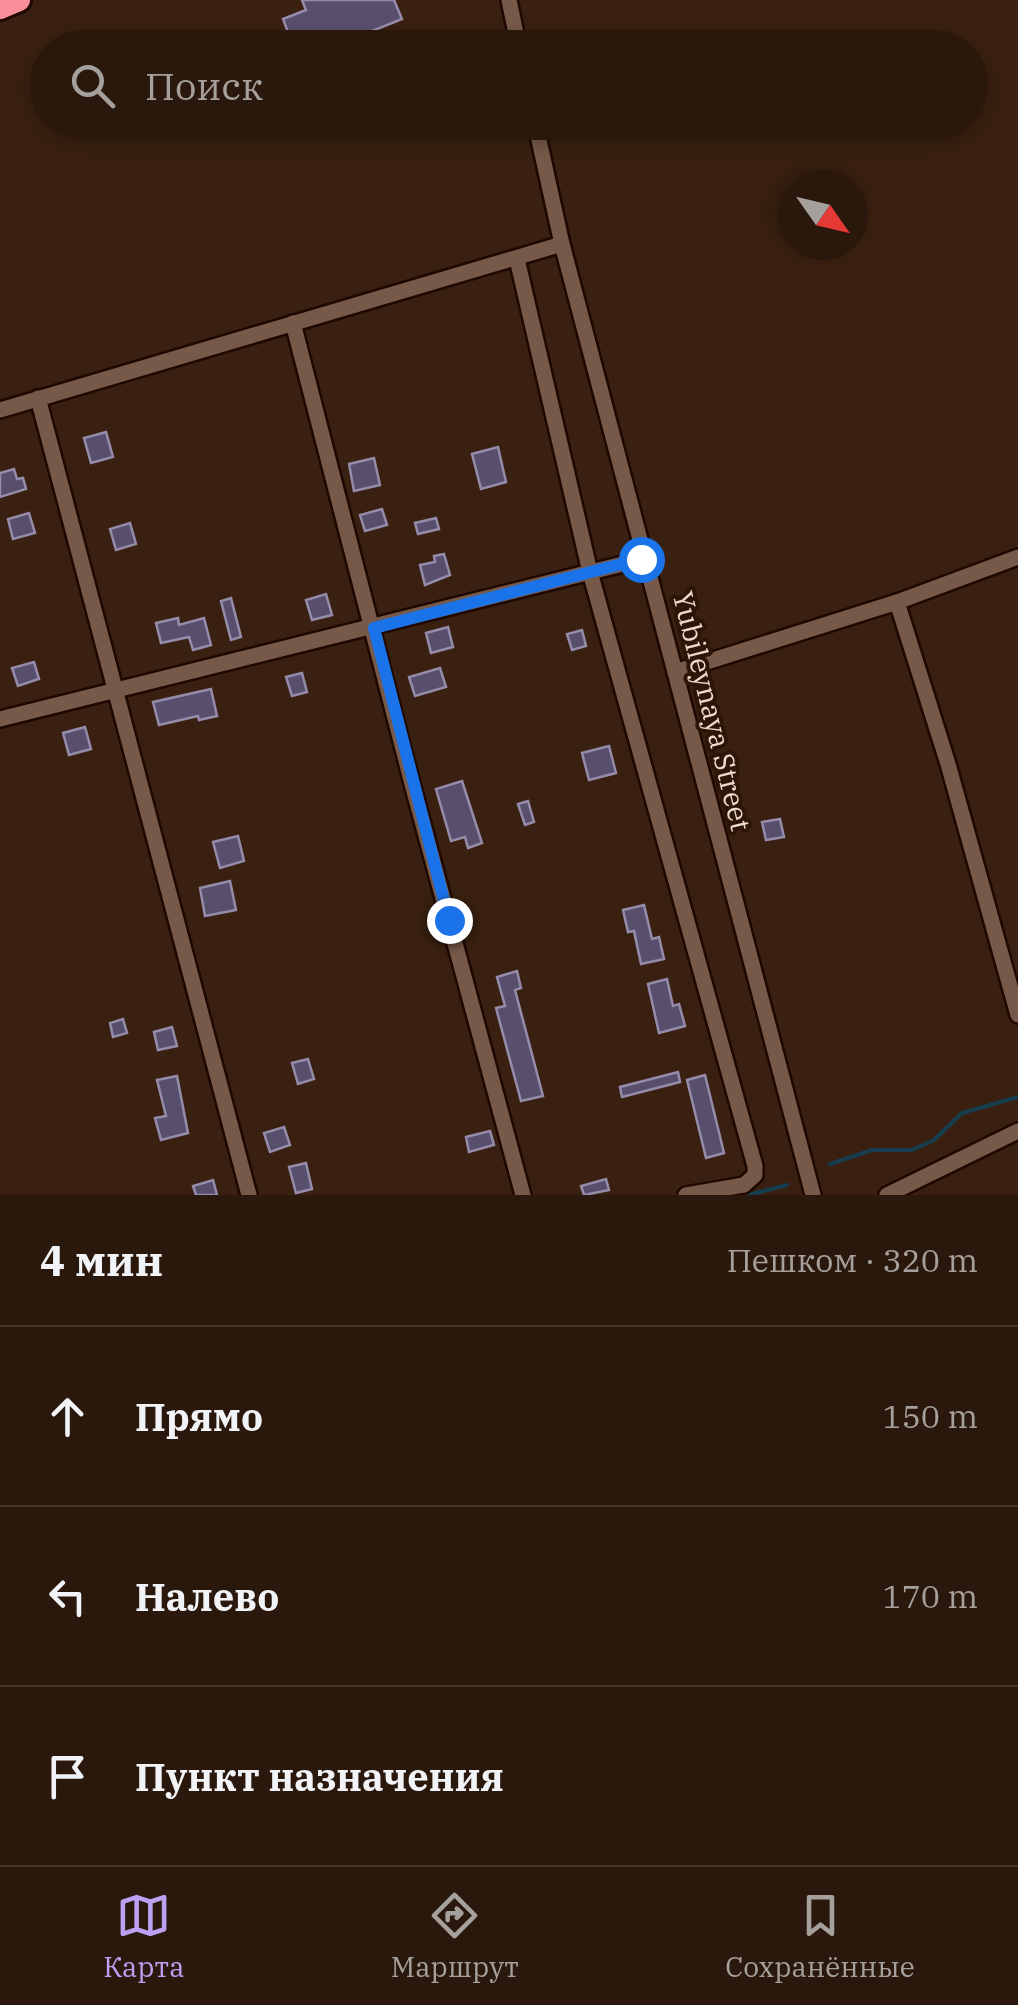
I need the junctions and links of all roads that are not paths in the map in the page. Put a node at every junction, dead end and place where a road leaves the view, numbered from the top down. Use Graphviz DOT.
graph roads {
  1 [pos="19,0"];
  2 [pos="508,0"];
  3 [pos="0,8"];
  4 [pos="515,30"];
  5 [pos="539,140"];
  6 [pos="562,244"];
  7 [pos="516,258"];
  8 [pos="292,323"];
  9 [pos="38,398"];
  10 [pos="0,410"];
  11 [pos="1018,557"];
  12 [pos="647,558"];
  13 [pos="590,572"];
  14 [pos="897,602"];
  15 [pos="374,628"];
  16 [pos="675,672"];
  17 [pos="116,690"];
  18 [pos="0,719"];
  19 [pos="1018,1015"];
  20 [pos="1018,1132"];
  21 [pos="249,1195"];
  22 [pos="523,1195"];
  23 [pos="686,1195"];
  24 [pos="814,1195"];
  25 [pos="887,1195"];
  1 -- 3 [label="highway"];
  2 -- 4 [label="street"];
  5 -- 6 [label="street, Yubileynaya Street"];
  6 -- 7 [label="street"];
  6 -- 12 [label="street, Yubileynaya Street"];
  7 -- 8 [label="street"];
  7 -- 13 [label="street"];
  8 -- 9 [label="street"];
  8 -- 15 [label="street"];
  9 -- 10 [label="street"];
  9 -- 17 [label="street"];
  11 -- 14 [label="street"];
  12 -- 13 [label="street"];
  12 -- 16 [label="street, Yubileynaya Street"];
  13 -- 15 [label="street"];
  13 -- 23 [label="street"];
  14 -- 16 [label="street"];
  14 -- 19 [label="street"];
  15 -- 17 [label="street"];
  15 -- 22 [label="street"];
  16 -- 24 [label="street, Yubileynaya Street"];
  17 -- 18 [label="street"];
  17 -- 21 [label="street"];
  20 -- 25 [label="street"];
}
